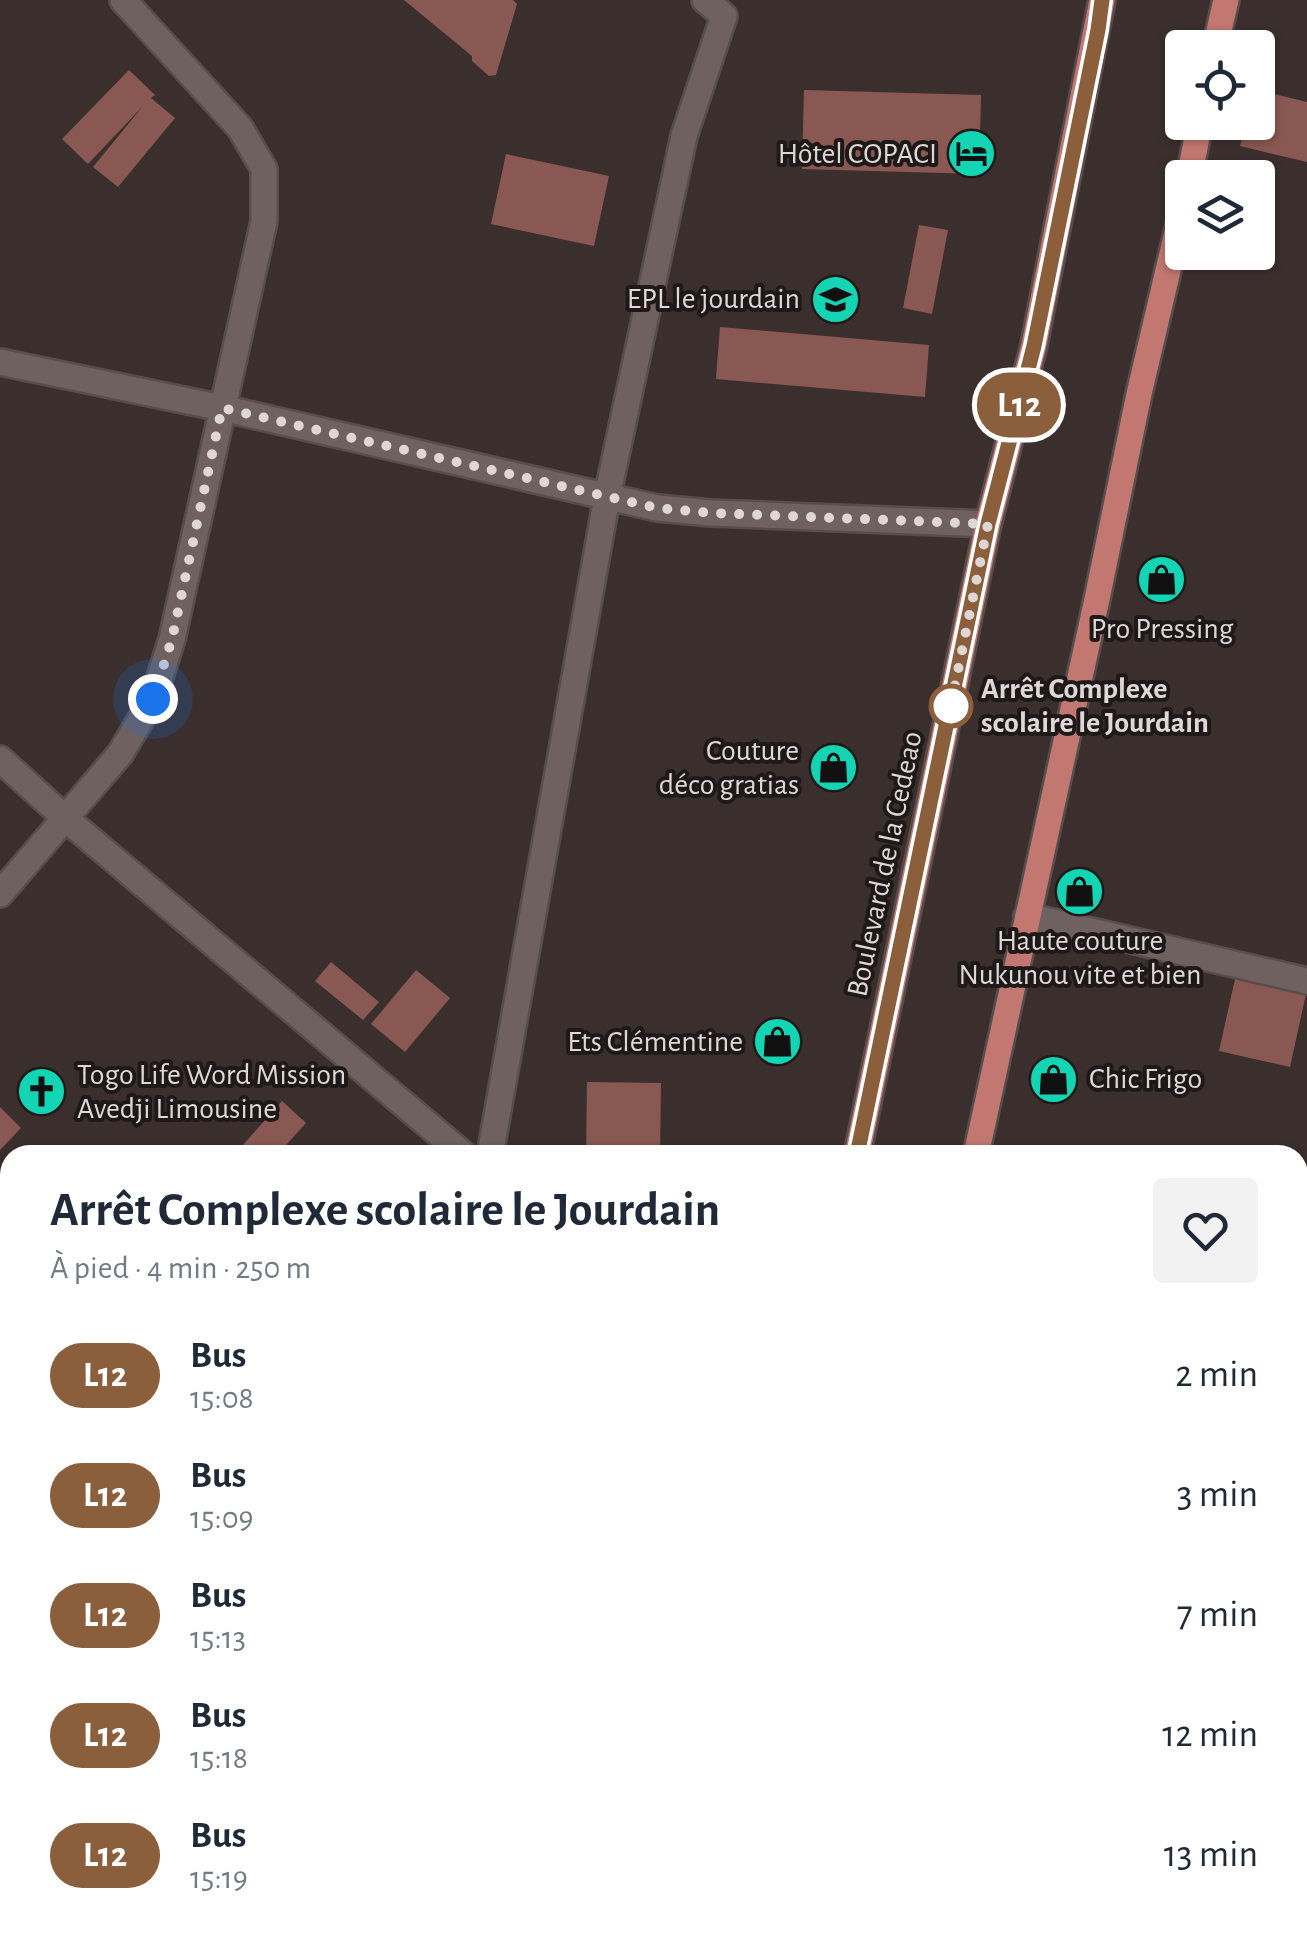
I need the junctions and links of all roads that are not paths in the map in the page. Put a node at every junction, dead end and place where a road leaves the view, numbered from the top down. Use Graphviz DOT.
graph roads {
  1 [pos="123,0"];
  2 [pos="1102,0"];
  3 [pos="1226,0"];
  4 [pos="719,5"];
  5 [pos="1219,30"];
  6 [pos="1168,270"];
  7 [pos="0,362"];
  8 [pos="222,408"];
  9 [pos="607,497"];
  10 [pos="988,524"];
  11 [pos="0,760"];
  12 [pos="65,818"];
  13 [pos="0,894"];
  14 [pos="1027,916"];
  15 [pos="1307,981"];
  16 [pos="452,1145"];
  17 [pos="492,1145"];
  18 [pos="858,1145"];
  19 [pos="978,1145"];
  1 -- 8 [label="street"];
  2 -- 10 [label="main road, Boulevard de la Cedeao"];
  3 -- 5 [label="main road"];
  4 -- 9 [label="street"];
  6 -- 14 [label="main road"];
  7 -- 8 [label="street"];
  8 -- 9 [label="street"];
  8 -- 12 [label="street"];
  9 -- 10 [label="street"];
  9 -- 17 [label="street"];
  10 -- 18 [label="main road, Boulevard de la Cedeao"];
  11 -- 12 [label="street"];
  12 -- 13 [label="street"];
  12 -- 16 [label="street"];
  14 -- 15 [label="street"];
  14 -- 19 [label="main road"];
}
